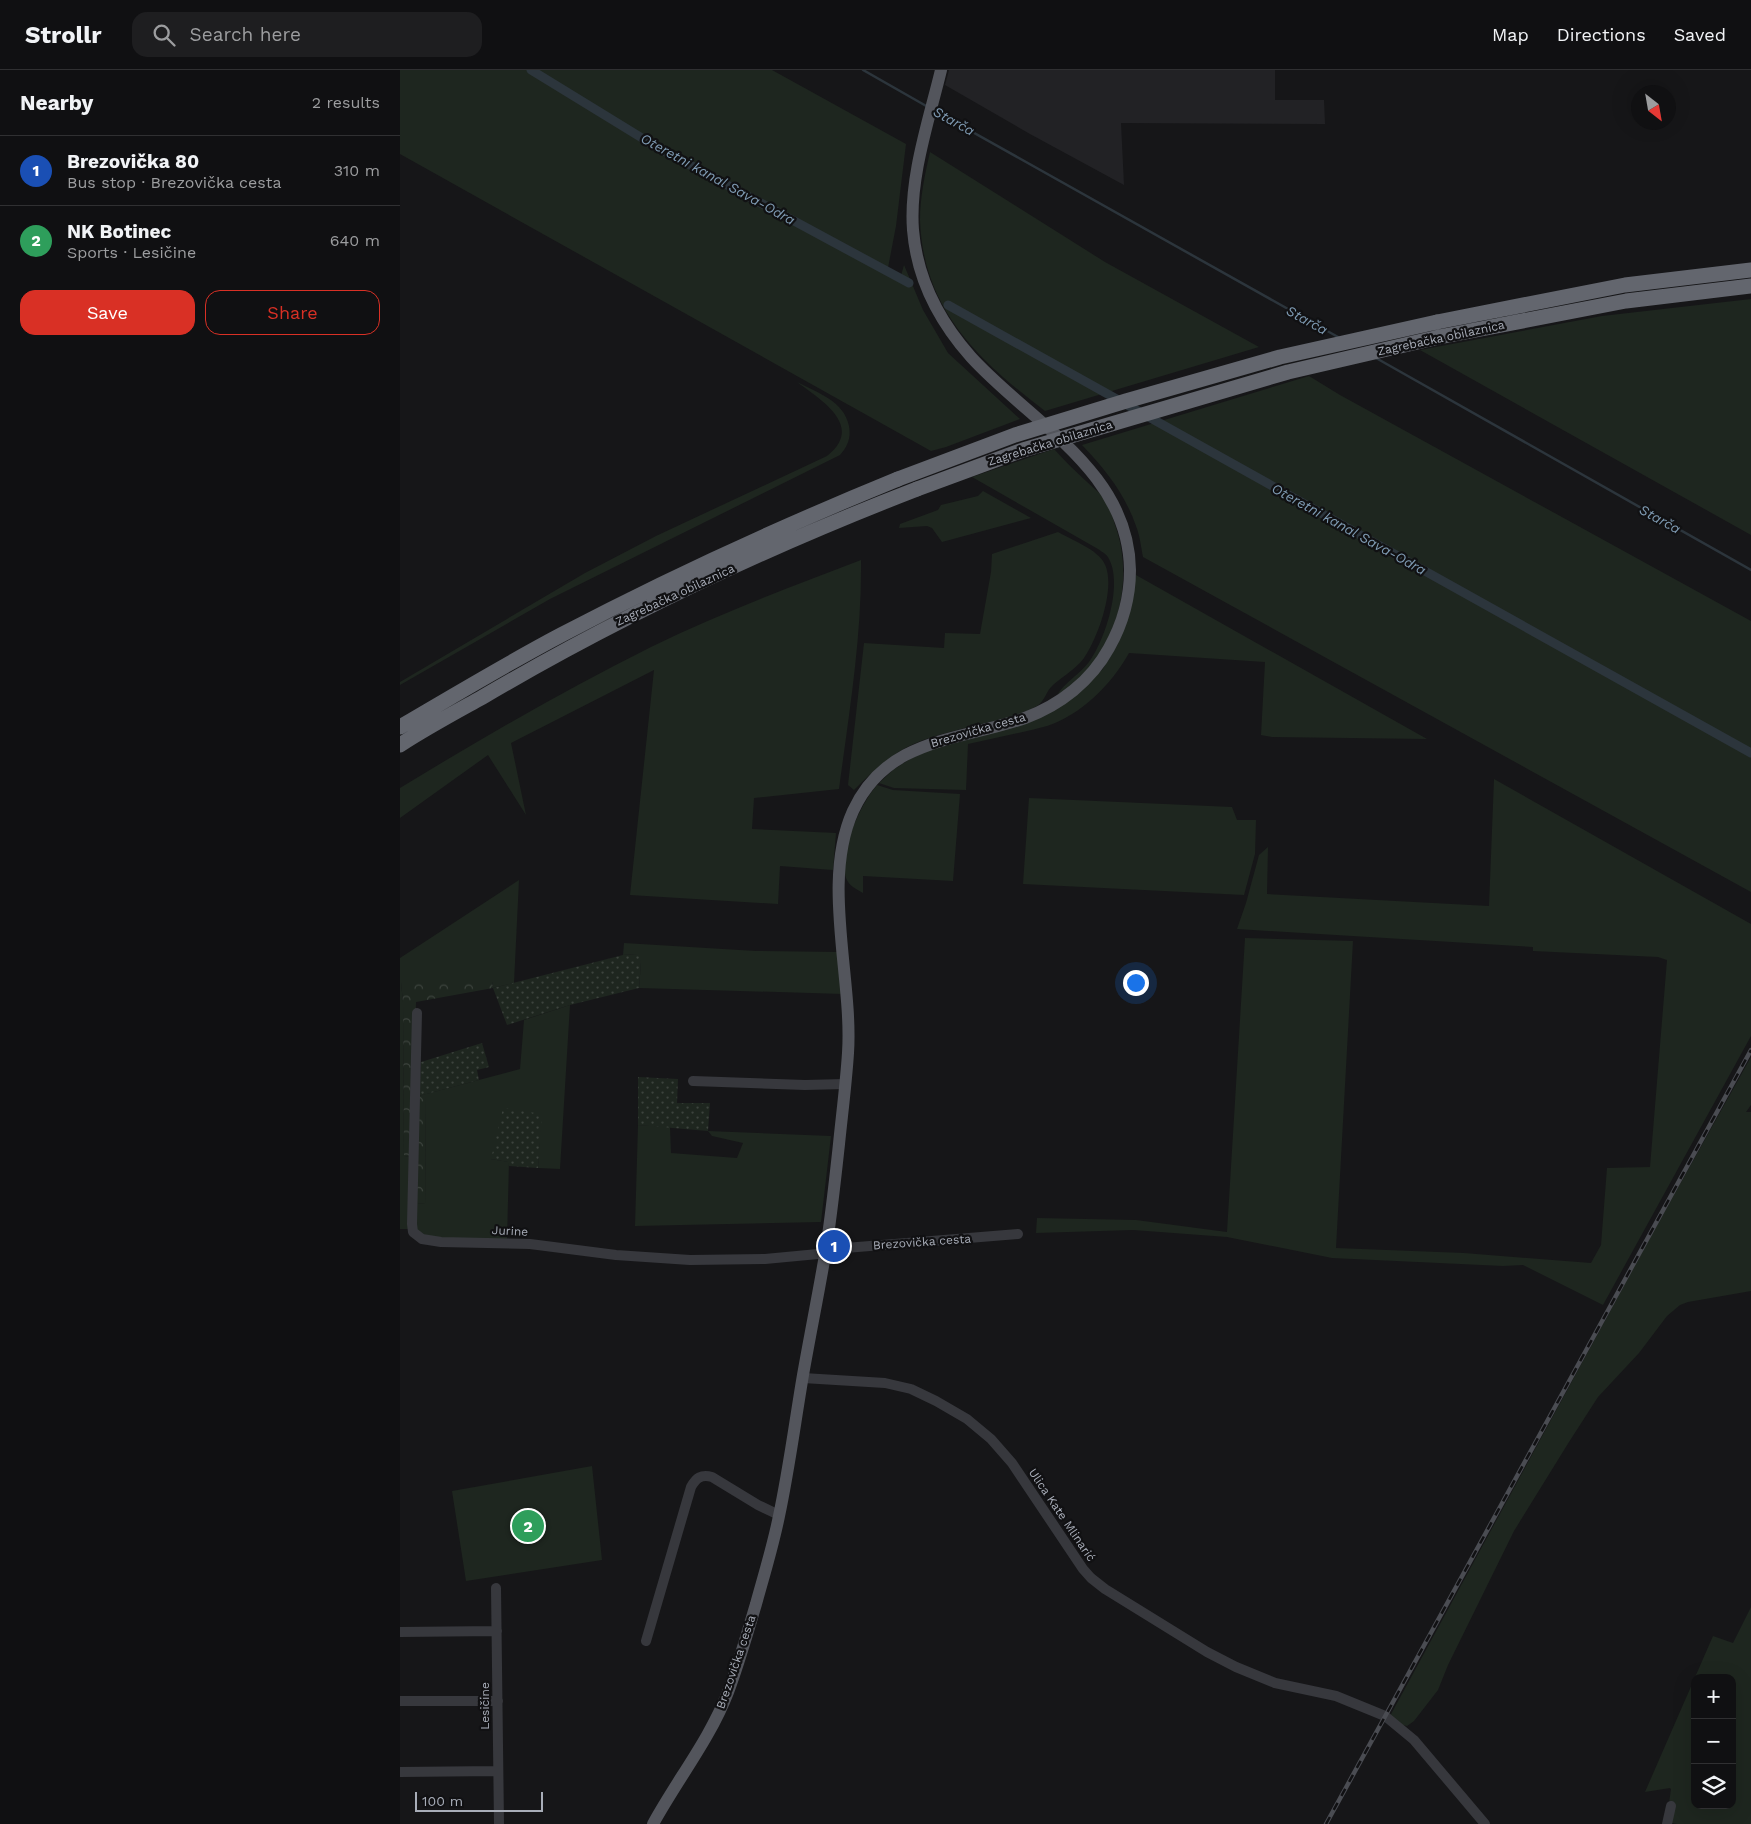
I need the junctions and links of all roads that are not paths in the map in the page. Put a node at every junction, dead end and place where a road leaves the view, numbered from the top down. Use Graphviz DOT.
graph roads {
  1 [pos="941,70"];
  2 [pos="1751,270"];
  3 [pos="1751,286"];
  4 [pos="1438,329"];
  5 [pos="400,728"];
  6 [pos="400,745"];
  7 [pos="417,1013"];
  8 [pos="693,1081"];
  9 [pos="845,1084"];
  10 [pos="1018,1234"];
  11 [pos="826,1251"];
  12 [pos="803,1378"];
  13 [pos="779,1516"];
  14 [pos="496,1588"];
  15 [pos="497,1631"];
  16 [pos="400,1632"];
  17 [pos="646,1640"];
  18 [pos="400,1701"];
  19 [pos="498,1701"];
  20 [pos="497,1771"];
  21 [pos="400,1772"];
  22 [pos="1671,1806"];
  23 [pos="499,1824"];
  24 [pos="653,1824"];
  25 [pos="1485,1824"];
  26 [pos="1667,1824"];
  1 -- 9 [label="main road, Brezovička cesta"];
  2 -- 4 [label="highway, Zagrebačka obilaznica"];
  3 -- 4 [label="highway, Zagrebačka obilaznica"];
  4 -- 5 [label="highway, Zagrebačka obilaznica, bridge"];
  4 -- 6 [label="highway, Zagrebačka obilaznica, bridge"];
  7 -- 11 [label="street, Jurine"];
  8 -- 9 [label="street"];
  9 -- 11 [label="main road, Brezovička cesta"];
  10 -- 11 [label="street, Brezovička cesta"];
  11 -- 12 [label="main road, Brezovička cesta"];
  12 -- 13 [label="main road, Brezovička cesta"];
  12 -- 25 [label="street, Ulica Kate Mlinarić"];
  13 -- 17 [label="street"];
  13 -- 24 [label="main road, Brezovička cesta"];
  14 -- 15 [label="street, Lesičine"];
  15 -- 16 [label="street"];
  15 -- 19 [label="street, Lesičine"];
  18 -- 19 [label="street"];
  19 -- 20 [label="street, Lesičine"];
  20 -- 21 [label="street"];
  20 -- 23 [label="street, Lesičine"];
  22 -- 26 [label="street"];
}
